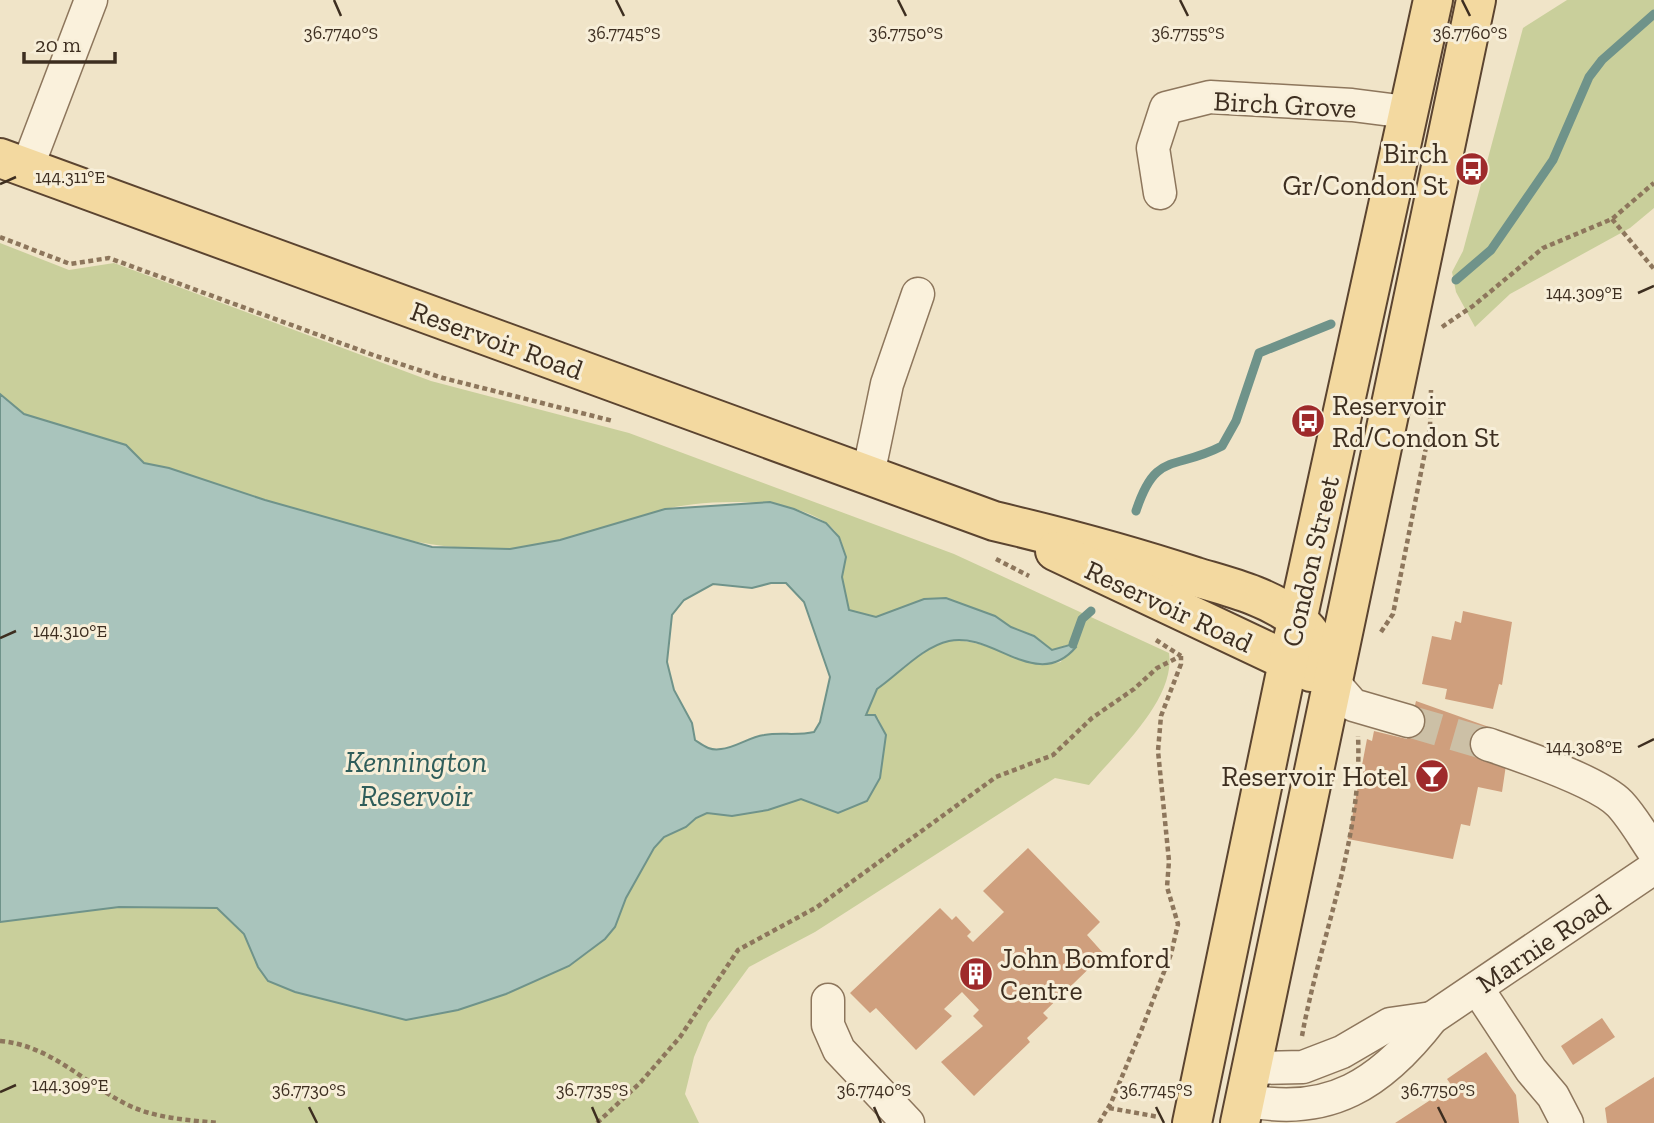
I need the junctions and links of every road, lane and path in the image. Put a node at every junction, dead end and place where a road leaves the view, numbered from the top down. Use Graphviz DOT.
graph roads {
  1 [pos="90,0"];
  2 [pos="1433,0"];
  3 [pos="1476,0"];
  4 [pos="1406,113"];
  5 [pos="13,163"];
  6 [pos="1654,183"];
  7 [pos="1160,192"];
  8 [pos="1612,219"];
  9 [pos="0,237"];
  10 [pos="1654,269"];
  11 [pos="918,294"];
  12 [pos="1431,331"];
  13 [pos="619,423"];
  14 [pos="868,475"];
  15 [pos="989,537"];
  16 [pos="1032,578"];
  17 [pos="1297,620"];
  18 [pos="1153,639"];
  19 [pos="1181,656"];
  20 [pos="1288,662"];
  21 [pos="1332,681"];
  22 [pos="1408,721"];
  23 [pos="1487,744"];
  24 [pos="1654,852"];
  25 [pos="1654,868"];
  26 [pos="1477,988"];
  27 [pos="828,1000"];
  28 [pos="0,1041"];
  29 [pos="1246,1097"];
  30 [pos="1196,1106"];
  31 [pos="1109,1108"];
  32 [pos="218,1123"];
  33 [pos="597,1123"];
  34 [pos="908,1123"];
  35 [pos="1099,1123"];
  36 [pos="1567,1123"];
  1 -- 5 [label="street"];
  2 -- 4 [label="main road, Condon Street"];
  3 -- 21 [label="main road, Condon Street"];
  4 -- 7 [label="street, Birch Grove"];
  4 -- 17 [label="main road, Condon Street"];
  5 -- 14 [label="main road, Reservoir Road"];
  6 -- 8 [label="path"];
  8 -- 10 [label="path"];
  8 -- 12 [label="path"];
  9 -- 13 [label="path"];
  11 -- 14 [label="street"];
  14 -- 15 [label="main road, Reservoir Road"];
  15 -- 16 [label="path"];
  15 -- 17 [label="main road, Reservoir Road"];
  15 -- 20 [label="main road, Reservoir Road"];
  17 -- 20 [label="main road, Condon Street"];
  17 -- 21 [label="main road, Reservoir Road"];
  18 -- 19 [label="path"];
  19 -- 31 [label="path"];
  19 -- 33 [label="path"];
  20 -- 21 [label="main road, Reservoir Road"];
  20 -- 30 [label="main road, Condon Street"];
  21 -- 22 [label="street"];
  21 -- 29 [label="main road, Condon Street"];
  23 -- 24 [label="street"];
  25 -- 26 [label="street, Marnie Road"];
  26 -- 29 [label="street, Marnie Road"];
  26 -- 36 [label="street"];
  27 -- 34 [label="street"];
  28 -- 32 [label="path"];
  29 -- 30 [label="main road, Marnie Road"];
  30 -- 31 [label="path"];
  31 -- 35 [label="path"];
}
